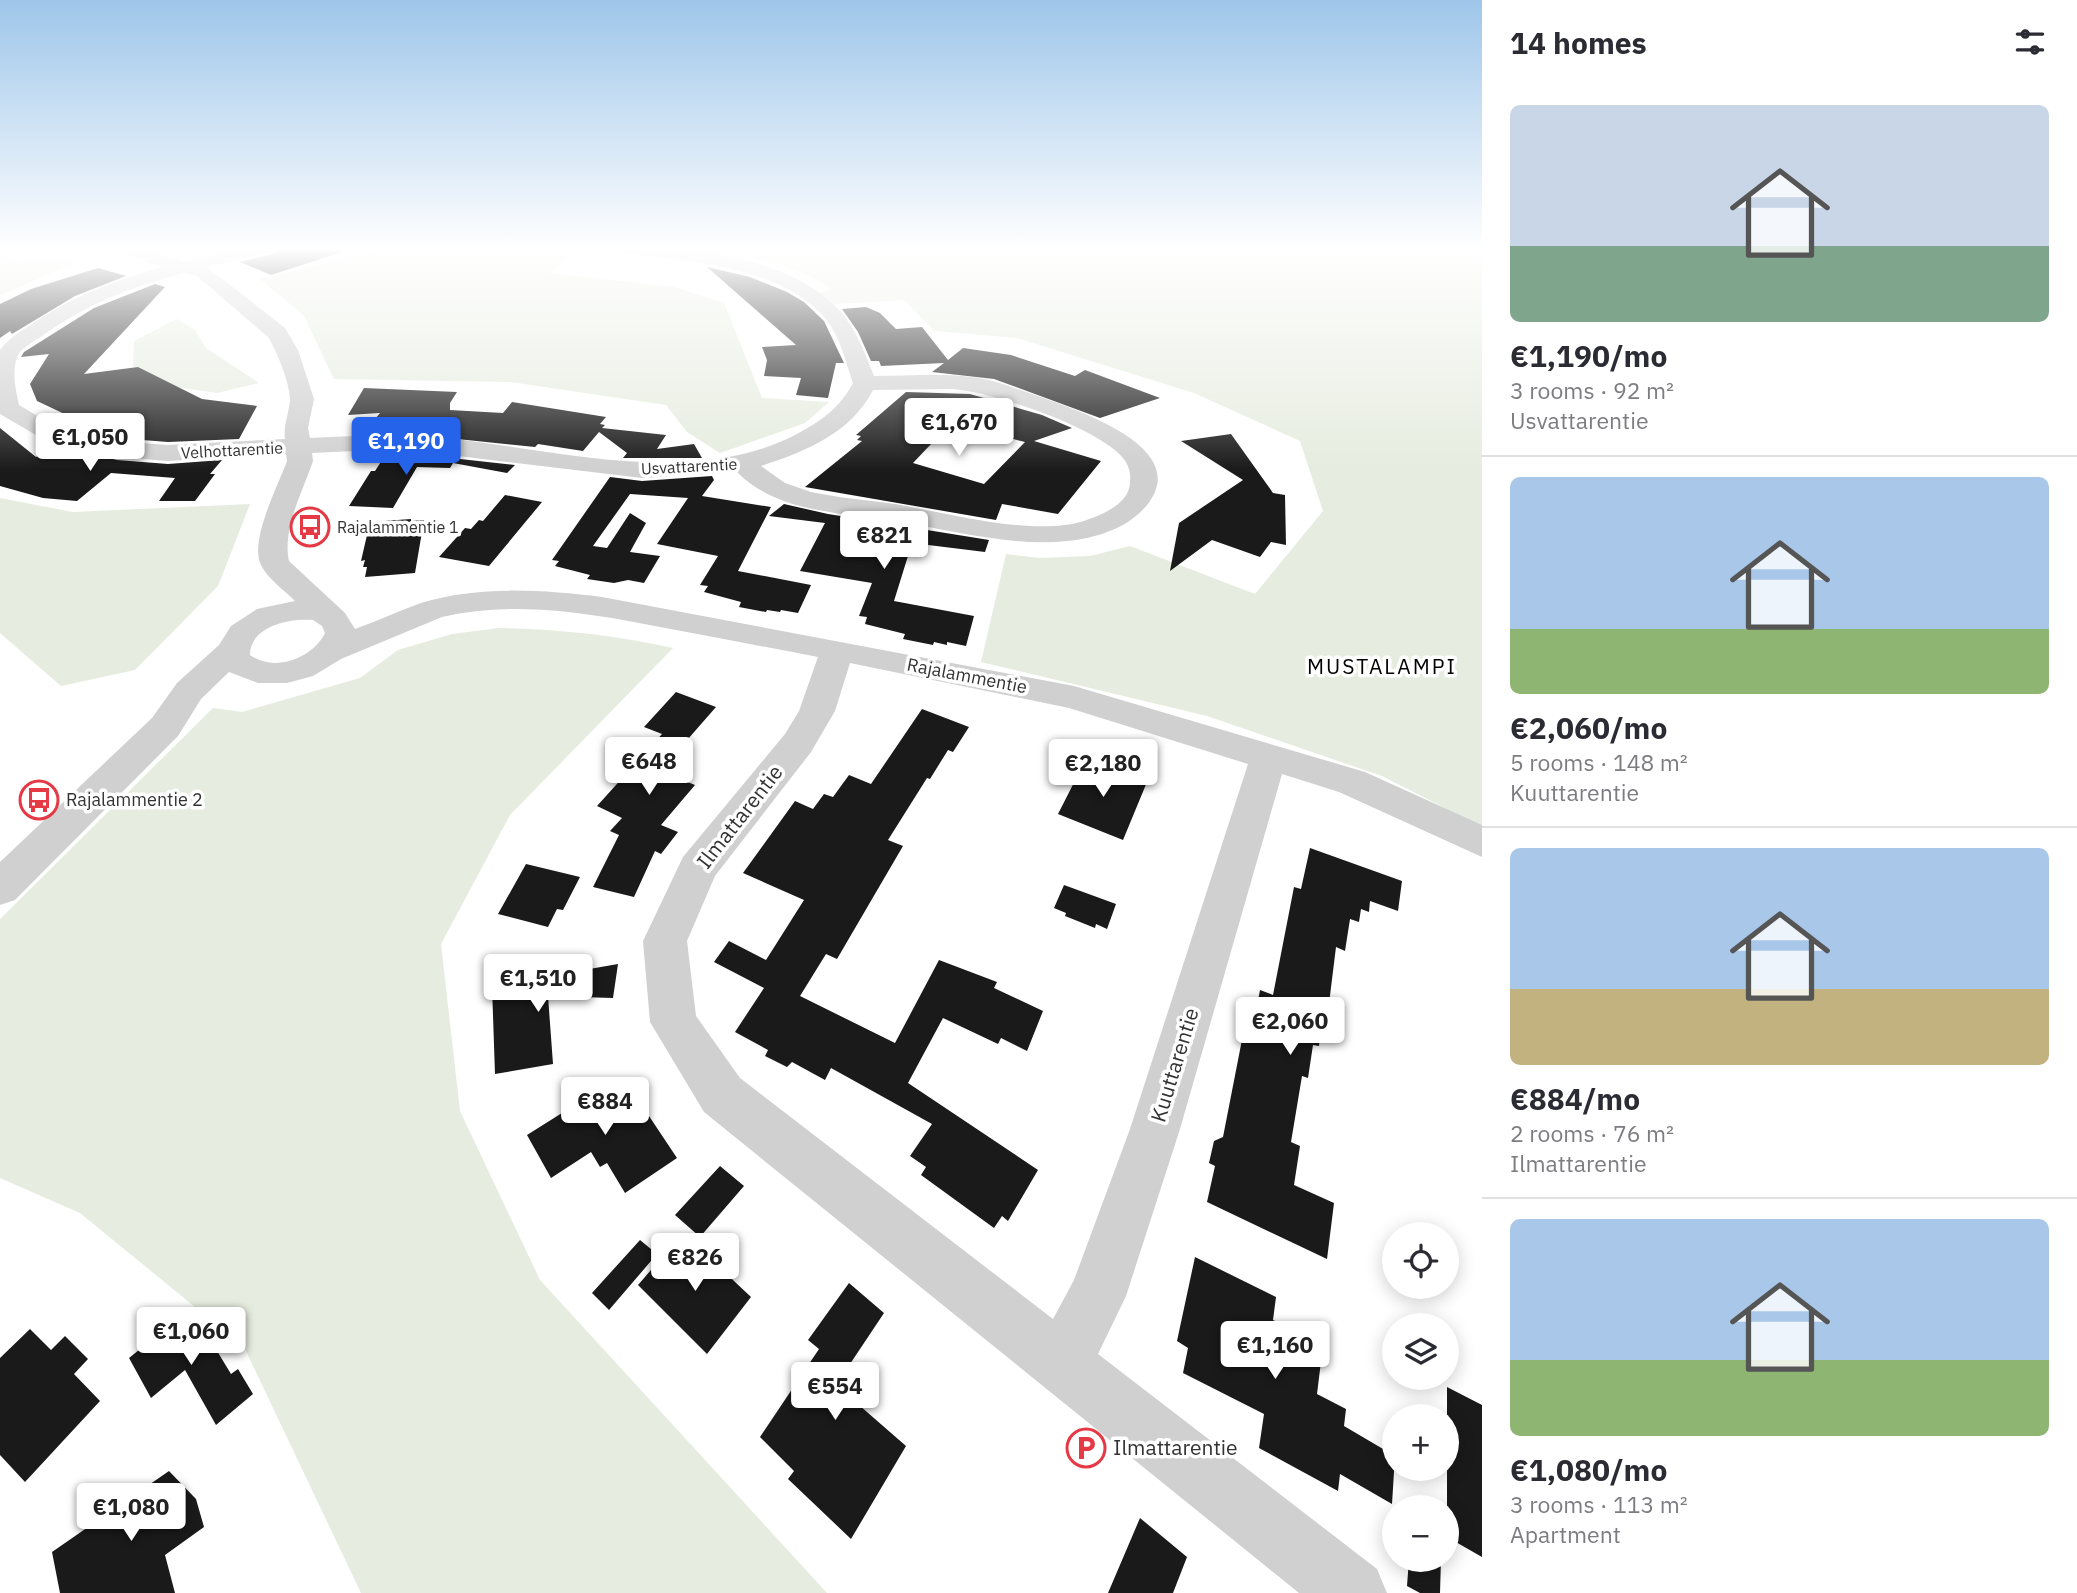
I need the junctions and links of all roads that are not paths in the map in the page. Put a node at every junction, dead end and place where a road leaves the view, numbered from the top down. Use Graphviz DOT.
graph roads {
  1 [pos="47,321"];
  2 [pos="262,321"];
  3 [pos="836,321"];
  4 [pos="865,383"];
  5 [pos="299,446"];
  6 [pos="743,463"];
  7 [pos="275,564"];
  8 [pos="432,610"];
  9 [pos="328,615"];
  10 [pos="240,639"];
  11 [pos="837,650"];
  12 [pos="331,651"];
  13 [pos="280,673"];
  14 [pos="165,727"];
  15 [pos="1268,758"];
  16 [pos="1482,842"];
  17 [pos="0,888"];
  18 [pos="1064,1364"];
  19 [pos="1353,1593"];
  1 -- 5 [label="street, Velhottarentie"];
  2 -- 5 [label="street"];
  3 -- 4 [label="street"];
  4 -- 6 [label="street, Usvattarentie"];
  4 -- 6 [label="street"];
  5 -- 6 [label="street, Usvattarentie"];
  5 -- 7 [label="street"];
  7 -- 9 [label="street"];
  7 -- 10 [label="street"];
  8 -- 9 [label="street, Rajalammentie"];
  8 -- 11 [label="street, Rajalammentie"];
  8 -- 12 [label="street, Rajalammentie"];
  9 -- 10 [label="street, Rajalammentie"];
  9 -- 12 [label="street"];
  10 -- 13 [label="street"];
  10 -- 14 [label="street"];
  11 -- 15 [label="street, Rajalammentie"];
  11 -- 18 [label="street, Ilmattarentie"];
  12 -- 13 [label="street, Rajalammentie"];
  13 -- 14 [label="street, Rajalammentie"];
  14 -- 17 [label="street"];
  15 -- 16 [label="street, Rajalammentie"];
  15 -- 18 [label="street, Kuuttarentie"];
  18 -- 19 [label="street, Ilmattarentie"];
}
